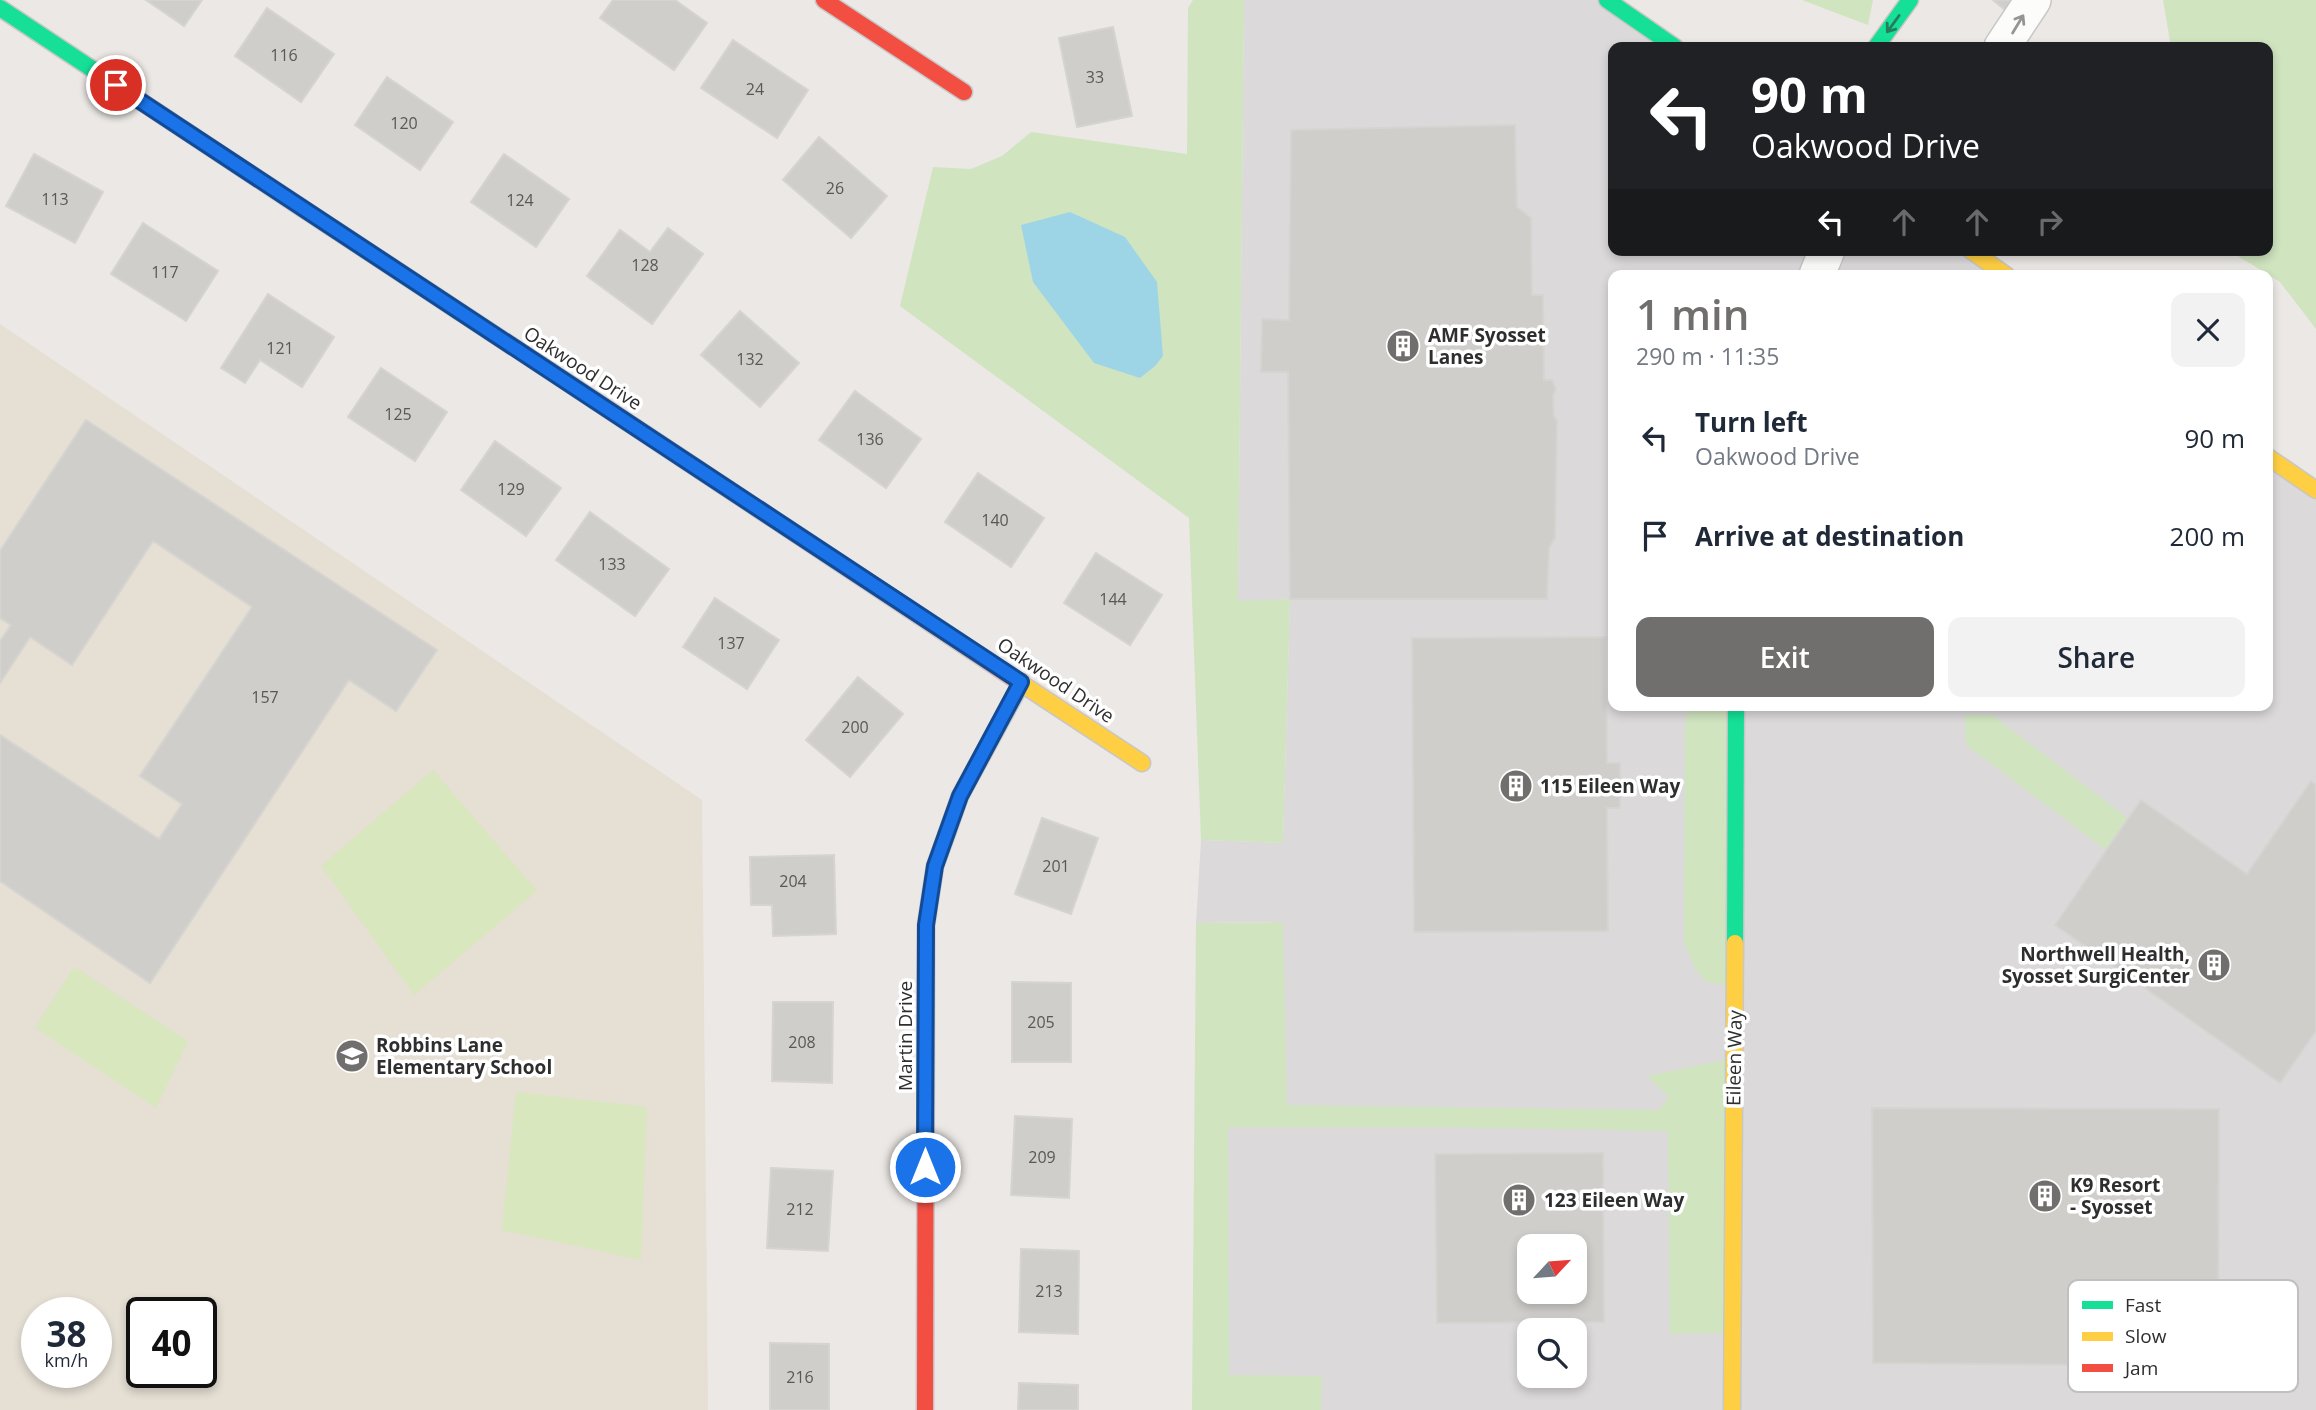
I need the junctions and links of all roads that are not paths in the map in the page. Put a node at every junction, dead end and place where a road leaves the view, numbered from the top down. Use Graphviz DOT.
graph roads {
  1 [pos="824,0"];
  2 [pos="1607,0"];
  3 [pos="1910,0"];
  4 [pos="2033,0"];
  5 [pos="0,8"];
  6 [pos="1668,42"];
  7 [pos="1880,42"];
  8 [pos="2006,42"];
  9 [pos="964,92"];
  10 [pos="1979,256"];
  11 [pos="1999,270"];
  12 [pos="2273,460"];
  13 [pos="2316,490"];
  14 [pos="1021,682"];
  15 [pos="1736,711"];
  16 [pos="1142,763"];
  17 [pos="925,1410"];
  18 [pos="1732,1410"];
  1 -- 9 [label="street"];
  2 -- 6 [label="street"];
  3 -- 7 [label="street, one-way"];
  8 -- 4 [label="street, one-way"];
  5 -- 14 [label="street, Oakwood Drive"];
  10 -- 11 [label="street"];
  12 -- 13 [label="street"];
  14 -- 16 [label="street, Oakwood Drive"];
  14 -- 17 [label="street, Martin Drive"];
  15 -- 18 [label="street, Eileen Way"];
}
